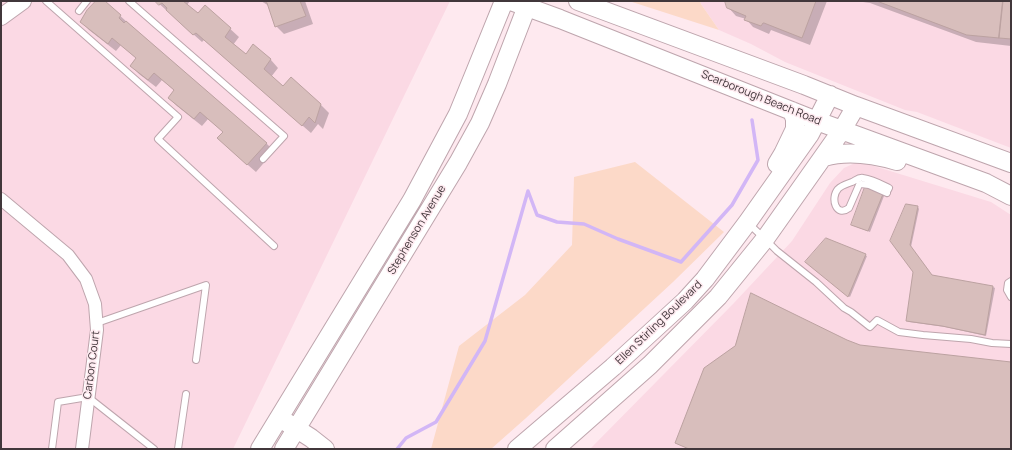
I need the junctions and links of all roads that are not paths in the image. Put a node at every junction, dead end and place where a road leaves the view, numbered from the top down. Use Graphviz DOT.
graph roads {
  1 [pos="23,1"];
  2 [pos="46,1"];
  3 [pos="87,1"];
  4 [pos="129,1"];
  5 [pos="504,1"];
  6 [pos="578,1"];
  7 [pos="522,3"];
  8 [pos="78,11"];
  9 [pos="1,17"];
  10 [pos="830,95"];
  11 [pos="856,106"];
  12 [pos="792,111"];
  13 [pos="817,121"];
  14 [pos="842,130"];
  15 [pos="824,157"];
  16 [pos="263,159"];
  17 [pos="1010,163"];
  18 [pos="956,173"];
  19 [pos="888,191"];
  20 [pos="1011,196"];
  21 [pos="1,199"];
  22 [pos="747,223"];
  23 [pos="765,239"];
  24 [pos="274,246"];
  25 [pos="1011,281"];
  26 [pos="1011,297"];
  27 [pos="97,323"];
  28 [pos="1011,344"];
  29 [pos="196,360"];
  30 [pos="186,394"];
  31 [pos="88,397"];
  32 [pos="275,424"];
  33 [pos="293,442"];
  34 [pos="52,449"];
  35 [pos="82,449"];
  36 [pos="154,449"];
  37 [pos="178,449"];
  38 [pos="260,449"];
  39 [pos="325,449"];
  40 [pos="517,449"];
  41 [pos="556,449"];
  1 -- 9 [label="main road"];
  2 -- 24 [label="lane"];
  3 -- 8 [label="lane"];
  4 -- 16 [label="lane"];
  5 -- 32 [label="main road, Stephenson Avenue"];
  6 -- 10 [label="main road"];
  7 -- 12 [label="main road, Scarborough Beach Road"];
  7 -- 33 [label="main road, Stephenson Avenue"];
  10 -- 11 [label="main road"];
  10 -- 13 [label="main road, Ellen Stirling Boulevard"];
  11 -- 14 [label="main road, Ellen Stirling Boulevard"];
  11 -- 17 [label="main road"];
  12 -- 13 [label="main road, Scarborough Beach Road"];
  12 -- 22 [label="main road"];
  13 -- 14 [label="main road, Scarborough Beach Road"];
  13 -- 22 [label="main road, Ellen Stirling Boulevard"];
  14 -- 15 [label="main road, Ellen Stirling Boulevard"];
  14 -- 18 [label="main road, Scarborough Beach Road"];
  15 -- 18 [label="main road"];
  15 -- 23 [label="main road, Ellen Stirling Boulevard"];
  18 -- 20 [label="main road, Scarborough Beach Road"];
  19 -- 19 [label="lane"];
  21 -- 27 [label="street, Carbon Court"];
  22 -- 23 [label="lane"];
  22 -- 40 [label="main road, Ellen Stirling Boulevard"];
  23 -- 28 [label="lane"];
  23 -- 41 [label="main road, Ellen Stirling Boulevard"];
  25 -- 26 [label="lane"];
  27 -- 29 [label="lane"];
  27 -- 31 [label="street, Carbon Court"];
  30 -- 37 [label="lane"];
  31 -- 34 [label="lane"];
  31 -- 35 [label="street, Carbon Court"];
  31 -- 36 [label="lane"];
  32 -- 33 [label="main road"];
  32 -- 38 [label="main road, Stephenson Avenue"];
  33 -- 39 [label="main road"];
}
